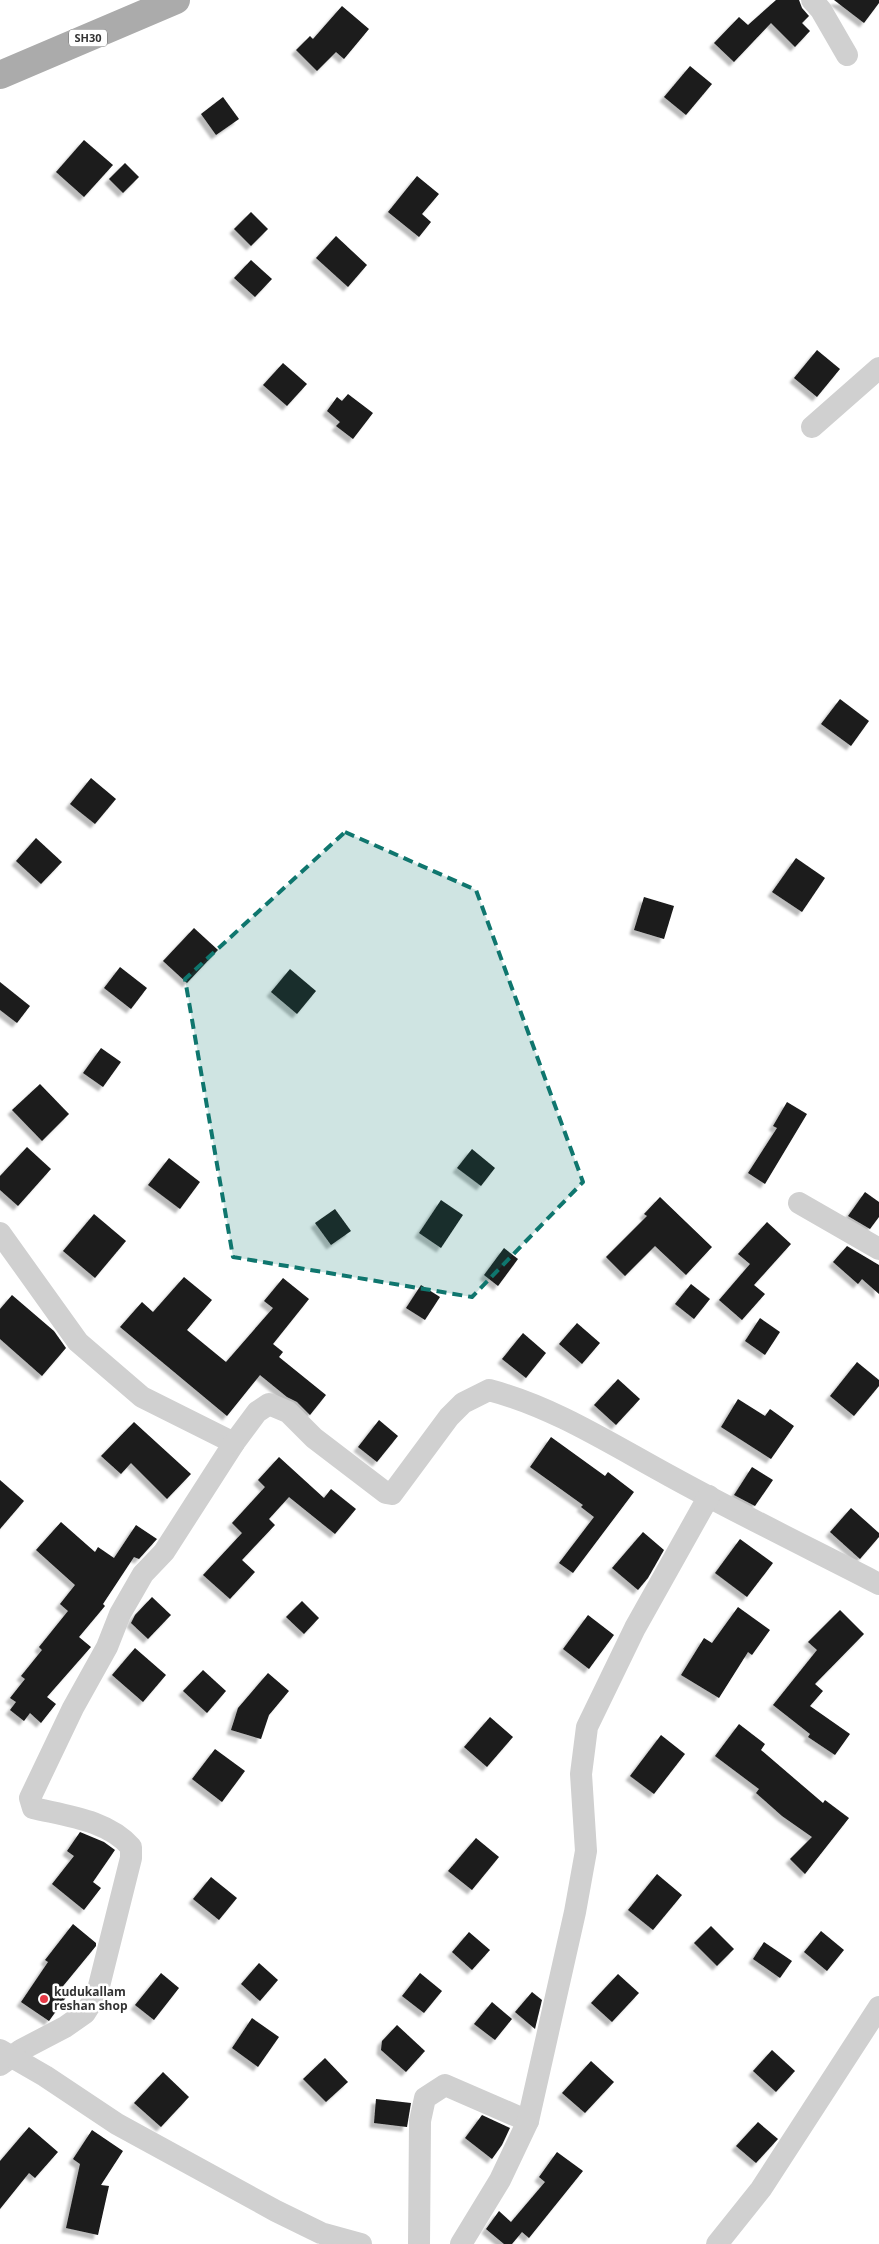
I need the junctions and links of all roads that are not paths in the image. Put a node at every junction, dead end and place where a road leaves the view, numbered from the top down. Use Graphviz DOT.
graph roads {
  1 [pos="176,0"];
  2 [pos="812,0"];
  3 [pos="847,55"];
  4 [pos="0,75"];
  5 [pos="879,368"];
  6 [pos="812,427"];
  7 [pos="799,1203"];
  8 [pos="0,1233"];
  9 [pos="879,1249"];
  10 [pos="234,1443"];
  11 [pos="709,1496"];
  12 [pos="879,1584"];
  13 [pos="879,2007"];
  14 [pos="4,2058"];
  15 [pos="528,2121"];
  16 [pos="322,2238"];
  17 [pos="361,2244"];
  18 [pos="419,2244"];
  19 [pos="461,2244"];
  20 [pos="717,2244"];
  1 -- 4 [label="main road, SH30"];
  2 -- 3 [label="street"];
  5 -- 6 [label="street"];
  7 -- 9 [label="street"];
  8 -- 10 [label="street"];
  10 -- 11 [label="street"];
  10 -- 14 [label="street"];
  11 -- 12 [label="street"];
  11 -- 15 [label="street"];
  13 -- 20 [label="street"];
  14 -- 16 [label="street"];
  15 -- 18 [label="street"];
  15 -- 19 [label="street"];
  16 -- 17 [label="street"];
}
